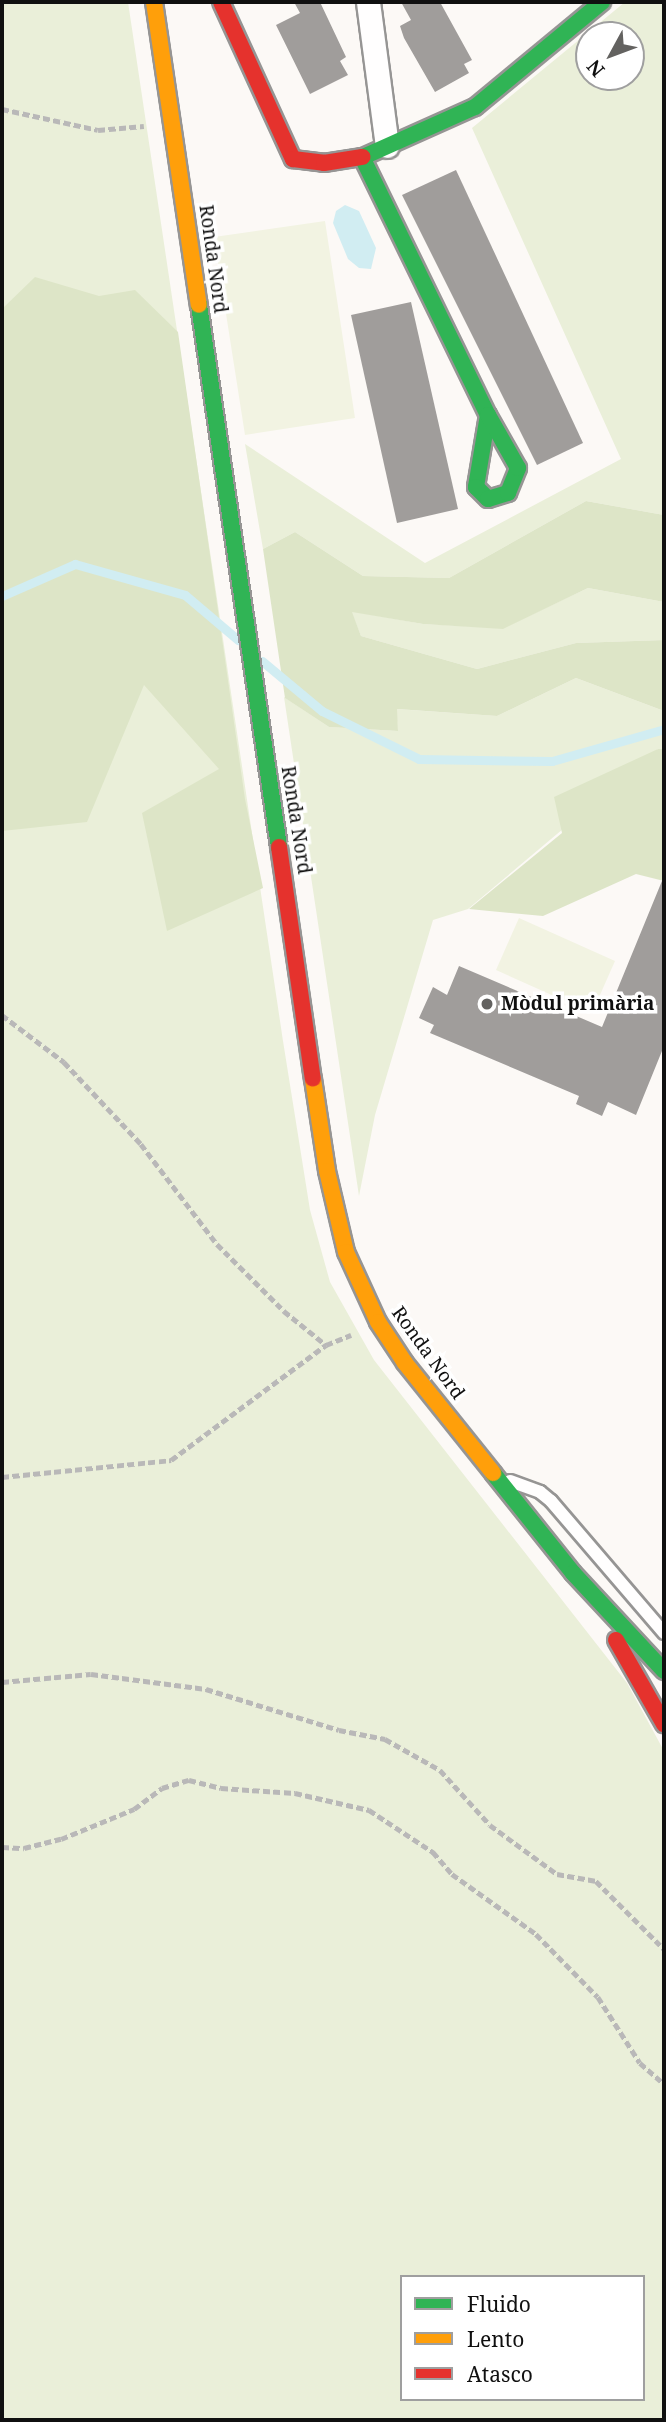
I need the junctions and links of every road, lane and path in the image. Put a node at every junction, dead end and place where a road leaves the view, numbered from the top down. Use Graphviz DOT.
graph roads {
  1 [pos="154,2"];
  2 [pos="220,2"];
  3 [pos="369,2"];
  4 [pos="602,2"];
  5 [pos="2,109"];
  6 [pos="172,124"];
  7 [pos="387,146"];
  8 [pos="362,157"];
  9 [pos="488,415"];
  10 [pos="2,1015"];
  11 [pos="378,1322"];
  12 [pos="326,1345"];
  13 [pos="2,1477"];
  14 [pos="498,1478"];
  15 [pos="573,1573"];
  16 [pos="664,1633"];
  17 [pos="664,1671"];
  18 [pos="2,1682"];
  19 [pos="664,1724"];
  20 [pos="2,1847"];
  21 [pos="664,1949"];
  22 [pos="664,2084"];
  1 -- 6 [label="main road, Ronda Nord"];
  2 -- 8 [label="main road"];
  3 -- 7 [label="street"];
  4 -- 7 [label="main road"];
  5 -- 6 [label="path"];
  6 -- 11 [label="main road, Ronda Nord"];
  7 -- 8 [label="main road"];
  8 -- 9 [label="main road"];
  9 -- 9 [label="main road"];
  10 -- 12 [label="path"];
  11 -- 12 [label="path"];
  11 -- 14 [label="main road, Ronda Nord"];
  12 -- 13 [label="path"];
  14 -- 15 [label="main road, Ronda Nord"];
  14 -- 16 [label="lane"];
  15 -- 17 [label="main road, Ronda Nord"];
  15 -- 19 [label="main road, Ronda Nord"];
  18 -- 21 [label="path"];
  20 -- 22 [label="path"];
}
